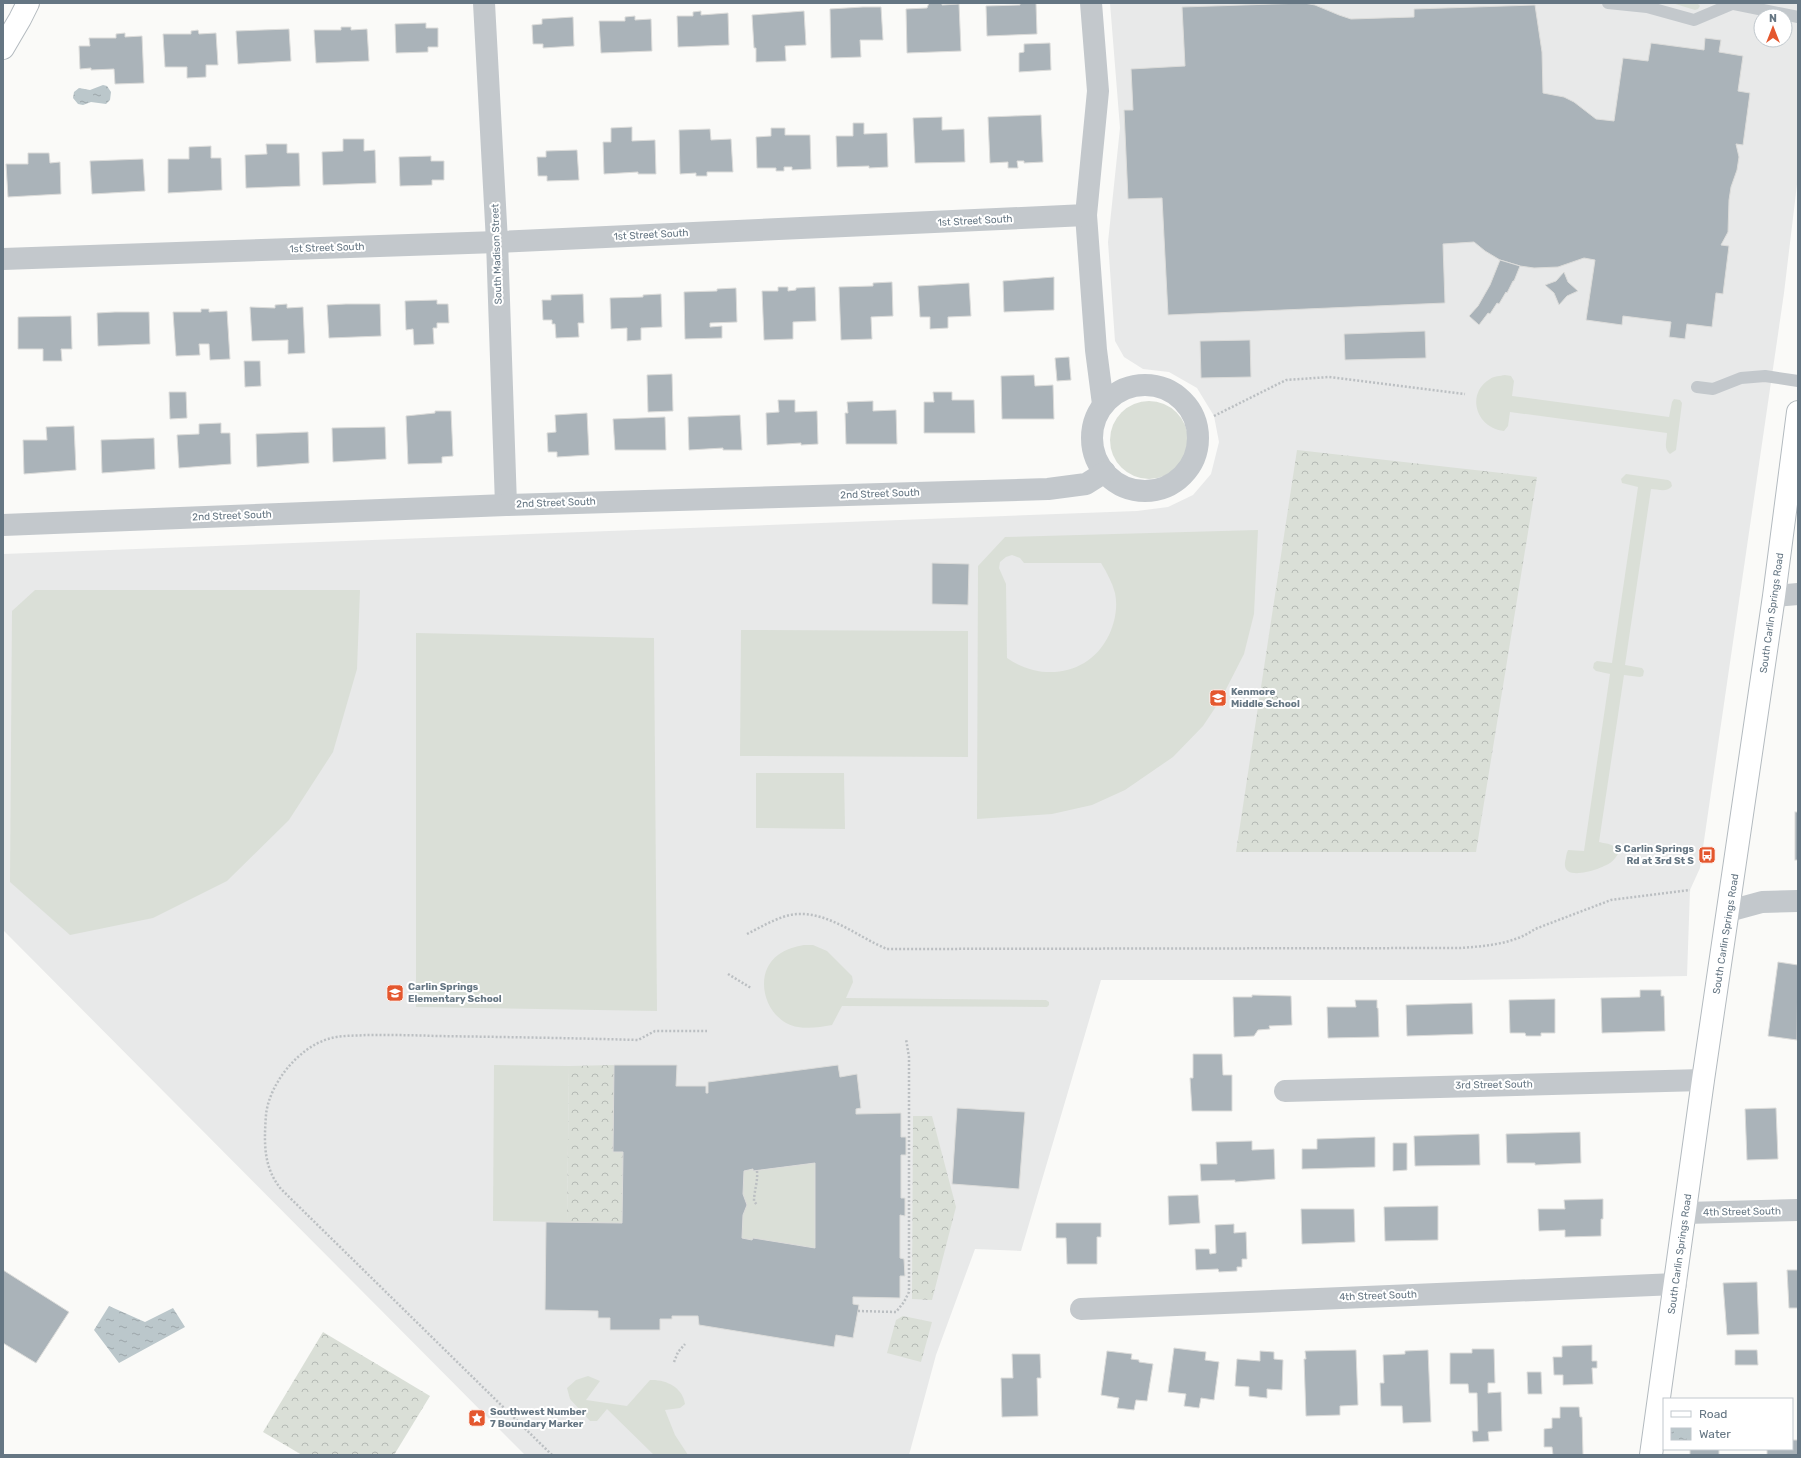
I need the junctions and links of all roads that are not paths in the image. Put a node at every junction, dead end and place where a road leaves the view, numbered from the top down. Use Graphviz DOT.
graph roads {
  1 [pos="28,3"];
  2 [pos="484,3"];
  3 [pos="1091,3"];
  4 [pos="1608,3"];
  5 [pos="1731,3"];
  6 [pos="1798,17"];
  7 [pos="3,48"];
  8 [pos="1086,215"];
  9 [pos="497,242"];
  10 [pos="3,259"];
  11 [pos="1798,381"];
  12 [pos="1697,387"];
  13 [pos="1103,404"];
  14 [pos="1798,412"];
  15 [pos="1105,472"];
  16 [pos="506,505"];
  17 [pos="3,526"];
  18 [pos="1798,594"];
  19 [pos="1774,596"];
  20 [pos="1798,901"];
  21 [pos="1729,911"];
  22 [pos="1703,1080"];
  23 [pos="1285,1091"];
  24 [pos="1798,1210"];
  25 [pos="1686,1213"];
  26 [pos="1676,1284"];
  27 [pos="1081,1309"];
  28 [pos="1651,1455"];
  1 -- 7 [label="main road"];
  2 -- 9 [label="street, South Madison Street"];
  3 -- 8 [label="street"];
  4 -- 5 [label="lane"];
  5 -- 6 [label="lane"];
  8 -- 9 [label="street, 1st Street South"];
  8 -- 13 [label="street"];
  9 -- 10 [label="street, 1st Street South"];
  9 -- 16 [label="street, South Madison Street"];
  11 -- 12 [label="lane"];
  13 -- 15 [label="street"];
  13 -- 15 [label="street"];
  14 -- 19 [label="main road, South Carlin Springs Road"];
  15 -- 16 [label="street, 2nd Street South"];
  16 -- 17 [label="street, 2nd Street South"];
  18 -- 19 [label="street"];
  19 -- 21 [label="main road, South Carlin Springs Road"];
  20 -- 21 [label="street"];
  21 -- 22 [label="main road, South Carlin Springs Road"];
  22 -- 23 [label="street, 3rd Street South"];
  22 -- 25 [label="main road, South Carlin Springs Road"];
  24 -- 25 [label="street, 4th Street South"];
  25 -- 26 [label="main road, South Carlin Springs Road"];
  26 -- 27 [label="street, 4th Street South"];
  26 -- 28 [label="main road, South Carlin Springs Road"];
}
